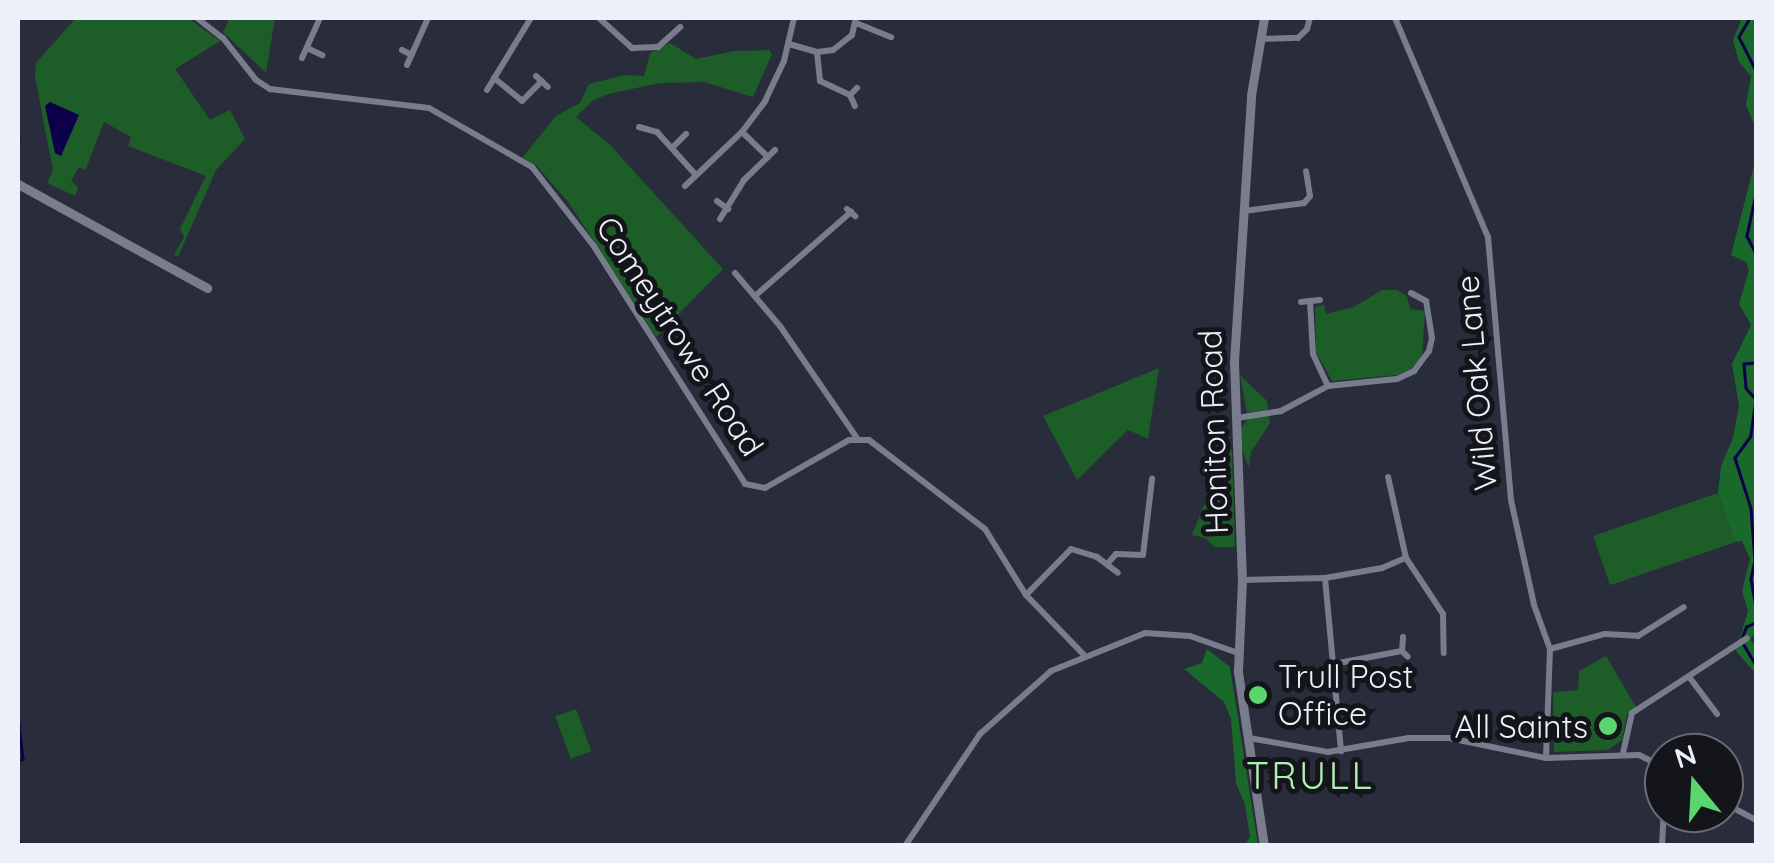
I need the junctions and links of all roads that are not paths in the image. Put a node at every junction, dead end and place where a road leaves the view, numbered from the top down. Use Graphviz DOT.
graph roads {
  1 [pos="197,18"];
  2 [pos="320,18"];
  3 [pos="428,18"];
  4 [pos="531,18"];
  5 [pos="599,18"];
  6 [pos="794,18"];
  7 [pos="1264,18"];
  8 [pos="1310,18"];
  9 [pos="1395,18"];
  10 [pos="856,20"];
  11 [pos="680,27"];
  12 [pos="671,36"];
  13 [pos="891,37"];
  14 [pos="1260,39"];
  15 [pos="678,42"];
  16 [pos="789,44"];
  17 [pos="306,48"];
  18 [pos="402,50"];
  19 [pos="817,52"];
  20 [pos="412,54"];
  21 [pos="322,55"];
  22 [pos="302,58"];
  23 [pos="407,65"];
  24 [pos="494,78"];
  25 [pos="542,81"];
  26 [pos="857,88"];
  27 [pos="487,90"];
  28 [pos="850,95"];
  29 [pos="856,106"];
  30 [pos="639,127"];
  31 [pos="742,132"];
  32 [pos="686,134"];
  33 [pos="672,148"];
  34 [pos="775,150"];
  35 [pos="768,157"];
  36 [pos="1306,171"];
  37 [pos="696,175"];
  38 [pos="18,184"];
  39 [pos="684,186"];
  40 [pos="716,201"];
  41 [pos="728,209"];
  42 [pos="1244,211"];
  43 [pos="851,212"];
  44 [pos="720,219"];
  45 [pos="736,273"];
  46 [pos="206,288"];
  47 [pos="1411,293"];
  48 [pos="755,296"];
  49 [pos="1320,300"];
  50 [pos="1328,386"];
  51 [pos="1237,418"];
  52 [pos="858,438"];
  53 [pos="1152,479"];
  54 [pos="1392,482"];
  55 [pos="1406,558"];
  56 [pos="1108,564"];
  57 [pos="1118,573"];
  58 [pos="1325,578"];
  59 [pos="1242,580"];
  60 [pos="1026,595"];
  61 [pos="1684,607"];
  62 [pos="1403,637"];
  63 [pos="1747,638"];
  64 [pos="1456,639"];
  65 [pos="1446,640"];
  66 [pos="1550,649"];
  67 [pos="1444,653"];
  68 [pos="1238,654"];
  69 [pos="1084,655"];
  70 [pos="1333,664"];
  71 [pos="1690,678"];
  72 [pos="1717,714"];
  73 [pos="1249,738"];
  74 [pos="1341,751"];
  75 [pos="1623,753"];
  76 [pos="1644,756"];
  77 [pos="1546,758"];
  78 [pos="906,846"];
  79 [pos="1264,846"];
  1 -- 52 [label="street, Comeytrowe Road"];
  2 -- 17 [label="street"];
  3 -- 20 [label="street"];
  4 -- 24 [label="street"];
  5 -- 12 [label="street"];
  6 -- 16 [label="street"];
  7 -- 14 [label="street, Honiton Road"];
  8 -- 14 [label="street"];
  9 -- 66 [label="street, Wild Oak Lane"];
  10 -- 13 [label="street"];
  10 -- 19 [label="street"];
  11 -- 12 [label="street"];
  12 -- 15 [label="street"];
  14 -- 42 [label="street, Honiton Road"];
  16 -- 19 [label="street"];
  16 -- 31 [label="street"];
  17 -- 21 [label="street"];
  17 -- 22 [label="street"];
  18 -- 20 [label="street"];
  19 -- 28 [label="street"];
  20 -- 23 [label="street"];
  24 -- 25 [label="street"];
  24 -- 27 [label="street"];
  26 -- 28 [label="street"];
  28 -- 29 [label="street"];
  30 -- 33 [label="street"];
  31 -- 35 [label="street"];
  31 -- 37 [label="street"];
  32 -- 33 [label="street"];
  33 -- 37 [label="street"];
  34 -- 35 [label="street"];
  35 -- 41 [label="street"];
  36 -- 42 [label="street"];
  37 -- 39 [label="street"];
  38 -- 46 [label="street"];
  40 -- 41 [label="street"];
  41 -- 44 [label="street"];
  42 -- 51 [label="street, Honiton Road"];
  43 -- 48 [label="street"];
  45 -- 48 [label="street"];
  47 -- 50 [label="street"];
  48 -- 52 [label="street"];
  49 -- 50 [label="street"];
  50 -- 51 [label="street"];
  51 -- 59 [label="street, Honiton Road"];
  52 -- 60 [label="street"];
  53 -- 56 [label="street"];
  54 -- 55 [label="street"];
  55 -- 58 [label="street"];
  55 -- 65 [label="street"];
  56 -- 57 [label="street"];
  56 -- 60 [label="street"];
  58 -- 59 [label="street"];
  58 -- 70 [label="street"];
  59 -- 68 [label="street, Honiton Road"];
  60 -- 69 [label="street"];
  61 -- 66 [label="street"];
  62 -- 70 [label="street"];
  63 -- 71 [label="street"];
  64 -- 65 [label="street"];
  65 -- 67 [label="street"];
  66 -- 77 [label="street, Wild Oak Lane"];
  68 -- 69 [label="street"];
  68 -- 73 [label="street, Honiton Road"];
  69 -- 78 [label="street"];
  70 -- 74 [label="street"];
  71 -- 72 [label="street"];
  71 -- 75 [label="street"];
  73 -- 74 [label="street"];
  73 -- 79 [label="street, Honiton Road"];
  74 -- 77 [label="street"];
  75 -- 76 [label="street"];
  75 -- 77 [label="street"];
}
